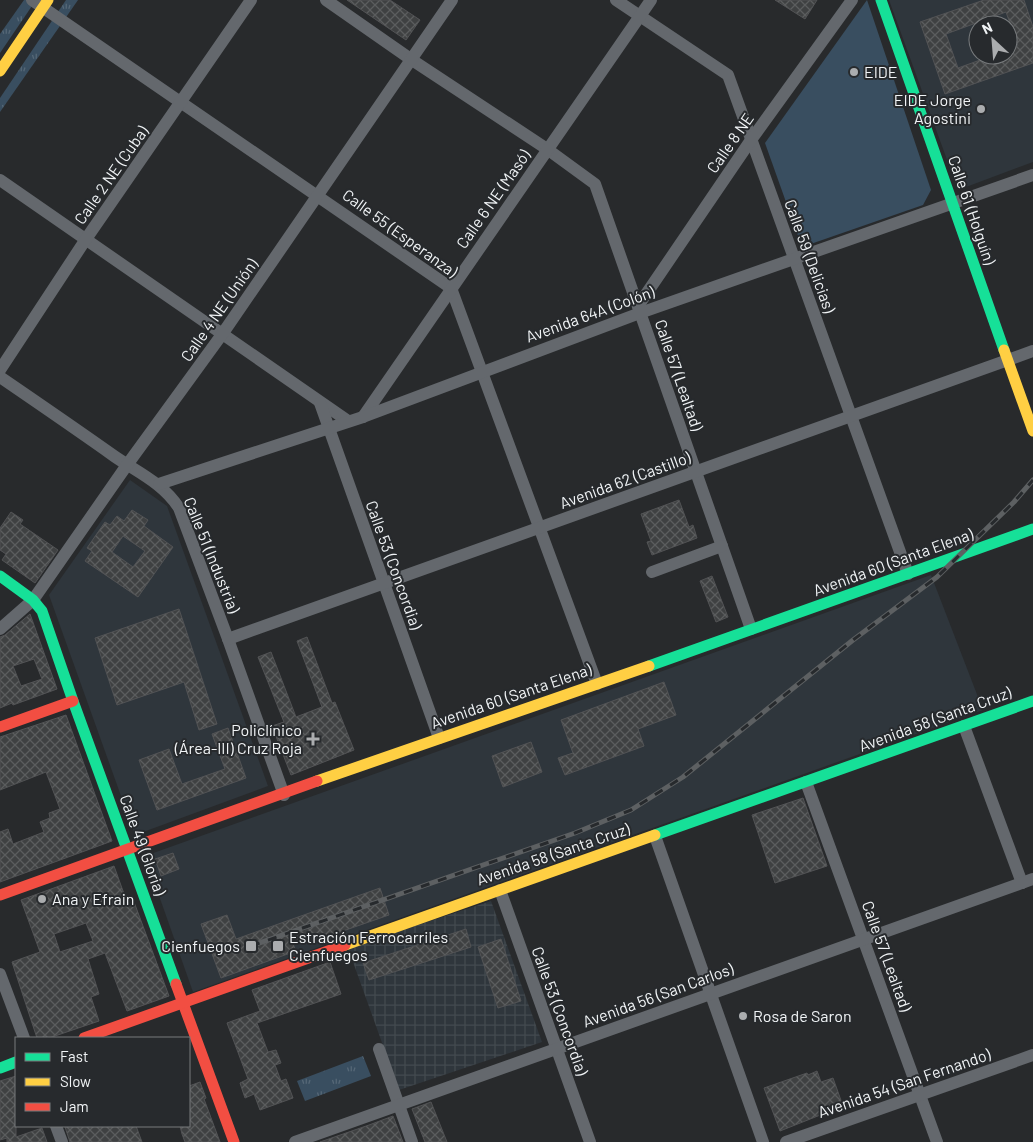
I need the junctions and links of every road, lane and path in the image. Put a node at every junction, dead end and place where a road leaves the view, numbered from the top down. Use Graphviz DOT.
graph roads {
  1 [pos="32,0"];
  2 [pos="251,0"];
  3 [pos="326,0"];
  4 [pos="452,0"];
  5 [pos="616,0"];
  6 [pos="651,0"];
  7 [pos="852,0"];
  8 [pos="881,0"];
  9 [pos="45,4"];
  10 [pos="640,16"];
  11 [pos="412,60"];
  12 [pos="0,71"];
  13 [pos="182,102"];
  14 [pos="751,140"];
  15 [pos="547,149"];
  16 [pos="1033,175"];
  17 [pos="0,180"];
  18 [pos="319,195"];
  19 [pos="952,203"];
  20 [pos="86,239"];
  21 [pos="794,259"];
  22 [pos="451,288"];
  23 [pos="639,310"];
  24 [pos="223,333"];
  25 [pos="1033,351"];
  26 [pos="1008,360"];
  27 [pos="0,370"];
  28 [pos="482,371"];
  29 [pos="0,377"];
  30 [pos="320,402"];
  31 [pos="851,416"];
  32 [pos="363,417"];
  33 [pos="348,420"];
  34 [pos="328,427"];
  35 [pos="1033,431"];
  36 [pos="127,465"];
  37 [pos="696,472"];
  38 [pos="159,484"];
  39 [pos="540,528"];
  40 [pos="1033,529"];
  41 [pos="722,546"];
  42 [pos="652,572"];
  43 [pos="908,574"];
  44 [pos="0,576"];
  45 [pos="384,583"];
  46 [pos="33,600"];
  47 [pos="0,629"];
  48 [pos="751,629"];
  49 [pos="228,639"];
  50 [pos="597,684"];
  51 [pos="1033,701"];
  52 [pos="73,702"];
  53 [pos="964,726"];
  54 [pos="0,727"];
  55 [pos="439,738"];
  56 [pos="806,782"];
  57 [pos="284,795"];
  58 [pos="655,836"];
  59 [pos="128,850"];
  60 [pos="1028,881"];
  61 [pos="500,890"];
  62 [pos="0,895"];
  63 [pos="863,940"];
  64 [pos="0,974"];
  65 [pos="710,994"];
  66 [pos="184,1003"];
  67 [pos="24,1037"];
  68 [pos="87,1037"];
  69 [pos="379,1049"];
  70 [pos="556,1049"];
  71 [pos="1033,1055"];
  72 [pos="15,1062"];
  73 [pos="0,1068"];
  74 [pos="920,1095"];
  75 [pos="399,1105"];
  76 [pos="56,1127"];
  77 [pos="62,1142"];
  78 [pos="234,1142"];
  79 [pos="295,1142"];
  80 [pos="412,1142"];
  81 [pos="590,1142"];
  82 [pos="763,1142"];
  83 [pos="786,1142"];
  84 [pos="937,1142"];
  1 -- 9 [label="street, Calle 55 (Esperanza)"];
  2 -- 13 [label="street, Calle 2 NE (Cuba)"];
  3 -- 11 [label="street, Calle 57 (Lealtad)"];
  4 -- 11 [label="street, Calle 4 NE (Unión)"];
  5 -- 10 [label="street, Calle 59 (Delicias)"];
  6 -- 10 [label="street, Calle 6 NE (Masó)"];
  7 -- 14 [label="street, Calle 8 NE"];
  8 -- 19 [label="street, Calle 61 (Holguín)"];
  9 -- 12 [label="street"];
  9 -- 13 [label="street, Calle 55 (Esperanza)"];
  10 -- 14 [label="street, Calle 59 (Delicias)"];
  10 -- 15 [label="street, Calle 6 NE (Masó)"];
  11 -- 15 [label="street, Calle 57 (Lealtad)"];
  11 -- 18 [label="street, Calle 4 NE (Unión)"];
  13 -- 18 [label="street, Calle 55 (Esperanza)"];
  13 -- 20 [label="street, Calle 2 NE (Cuba)"];
  14 -- 21 [label="street, Calle 59 (Delicias)"];
  14 -- 23 [label="street, Calle 8 NE"];
  15 -- 22 [label="street, Calle 6 NE (Masó)"];
  15 -- 23 [label="street, Calle 57 (Lealtad)"];
  16 -- 19 [label="street, Avenida 64A (Colón)"];
  17 -- 20 [label="street"];
  18 -- 22 [label="street, Calle 55 (Esperanza)"];
  18 -- 24 [label="street, Calle 4 NE (Unión)"];
  19 -- 21 [label="street, Avenida 64A (Colón)"];
  19 -- 26 [label="street, Calle 61 (Holguín)"];
  20 -- 24 [label="street"];
  20 -- 27 [label="street, Calle 2 NE (Cuba)"];
  21 -- 23 [label="street, Avenida 64A (Colón)"];
  21 -- 31 [label="street, Calle 59 (Delicias)"];
  22 -- 28 [label="street, Calle 55 (Esperanza)"];
  22 -- 32 [label="street, Calle 6 NE (Masó)"];
  23 -- 28 [label="street, Avenida 64A (Colón)"];
  23 -- 37 [label="street, Calle 57 (Lealtad)"];
  24 -- 30 [label="street"];
  24 -- 36 [label="street, Calle 4 NE (Unión)"];
  25 -- 26 [label="street, Avenida 62 (Castillo)"];
  26 -- 31 [label="street, Avenida 62 (Castillo)"];
  26 -- 35 [label="street, Calle 61 (Holguín)"];
  28 -- 32 [label="street, Avenida 64A (Colón)"];
  28 -- 39 [label="street, Calle 55 (Esperanza)"];
  29 -- 36 [label="street, Calle 51 (Industria)"];
  30 -- 33 [label="street"];
  30 -- 34 [label="street, Calle 53 (Concordia)"];
  31 -- 37 [label="street, Avenida 62 (Castillo)"];
  31 -- 43 [label="street, Calle 59 (Delicias)"];
  32 -- 33 [label="street, Avenida 64A (Colón)"];
  33 -- 34 [label="street, Avenida 64A (Colón)"];
  34 -- 38 [label="street, Avenida 64A (Colón)"];
  34 -- 45 [label="street, Calle 53 (Concordia)"];
  36 -- 38 [label="street, Calle 51 (Industria)"];
  36 -- 46 [label="street, Calle 4 NE (Unión)"];
  37 -- 39 [label="street, Avenida 62 (Castillo)"];
  37 -- 41 [label="street, Calle 57 (Lealtad)"];
  38 -- 49 [label="street, Calle 51 (Industria)"];
  39 -- 45 [label="street, Avenida 62 (Castillo)"];
  39 -- 50 [label="street, Calle 55 (Esperanza)"];
  40 -- 43 [label="street, Avenida 60 (Santa Elena)"];
  41 -- 42 [label="street"];
  41 -- 48 [label="street, Calle 57 (Lealtad)"];
  43 -- 48 [label="street, Avenida 60 (Santa Elena)"];
  44 -- 46 [label="street, Calle 49 (Gloria)"];
  45 -- 49 [label="street, Avenida 62 (Castillo)"];
  45 -- 55 [label="street, Calle 53 (Concordia)"];
  46 -- 47 [label="street, Calle 4 NE (Unión)"];
  46 -- 52 [label="street, Calle 49 (Gloria)"];
  48 -- 50 [label="street, Avenida 60 (Santa Elena)"];
  49 -- 57 [label="street, Calle 51 (Industria)"];
  50 -- 55 [label="street, Avenida 60 (Santa Elena)"];
  51 -- 53 [label="street, Avenida 58 (Santa Cruz)"];
  52 -- 54 [label="street"];
  52 -- 59 [label="street, Calle 49 (Gloria)"];
  53 -- 56 [label="street, Avenida 58 (Santa Cruz)"];
  53 -- 60 [label="street"];
  55 -- 57 [label="street, Avenida 60 (Santa Elena)"];
  56 -- 58 [label="street, Avenida 58 (Santa Cruz)"];
  56 -- 63 [label="street, Calle 57 (Lealtad)"];
  57 -- 59 [label="street, Avenida 60 (Santa Elena)"];
  58 -- 61 [label="street, Avenida 58 (Santa Cruz)"];
  58 -- 65 [label="street"];
  59 -- 62 [label="street, Avenida 60 (Santa Elena)"];
  59 -- 66 [label="street, Calle 49 (Gloria)"];
  60 -- 63 [label="street, Avenida 56 (San Carlos)"];
  61 -- 66 [label="street, Avenida 58 (Santa Cruz)"];
  61 -- 70 [label="street, Calle 53 (Concordia)"];
  63 -- 65 [label="street, Avenida 56 (San Carlos)"];
  63 -- 74 [label="street, Calle 57 (Lealtad)"];
  64 -- 67 [label="street"];
  65 -- 70 [label="street, Avenida 56 (San Carlos)"];
  65 -- 82 [label="street"];
  66 -- 68 [label="street, Avenida 58 (Santa Cruz)"];
  66 -- 78 [label="street, Calle 49 (Gloria)"];
  69 -- 75 [label="street"];
  70 -- 75 [label="street, Avenida 56 (San Carlos)"];
  70 -- 81 [label="street, Calle 53 (Concordia)"];
  71 -- 74 [label="street, Avenida 54 (San Fernando)"];
  72 -- 73 [label="street"];
  74 -- 83 [label="street, Avenida 54 (San Fernando)"];
  74 -- 84 [label="street, Calle 57 (Lealtad)"];
  75 -- 79 [label="street, Avenida 56 (San Carlos)"];
  75 -- 80 [label="street"];
  76 -- 77 [label="street"];
}
